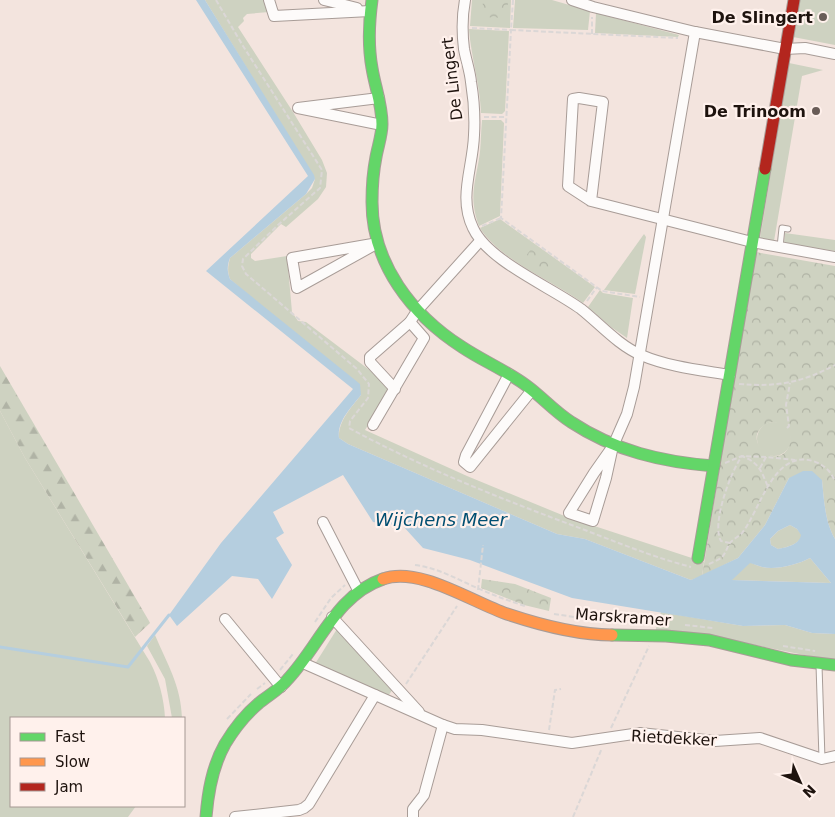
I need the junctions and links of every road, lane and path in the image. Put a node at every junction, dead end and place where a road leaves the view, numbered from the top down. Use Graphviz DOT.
graph roads {
  1 [pos="216,0"];
  2 [pos="269,0"];
  3 [pos="324,0"];
  4 [pos="465,0"];
  5 [pos="513,0"];
  6 [pos="572,0"];
  7 [pos="794,0"];
  8 [pos="371,5"];
  9 [pos="593,7"];
  10 [pos="462,27"];
  11 [pos="511,30"];
  12 [pos="592,34"];
  13 [pos="694,36"];
  14 [pos="785,49"];
  15 [pos="835,54"];
  16 [pos="379,98"];
  17 [pos="474,116"];
  18 [pos="506,118"];
  19 [pos="382,125"];
  20 [pos="591,201"];
  21 [pos="501,218"];
  22 [pos="663,220"];
  23 [pos="788,229"];
  24 [pos="473,230"];
  25 [pos="480,241"];
  26 [pos="752,242"];
  27 [pos="378,243"];
  28 [pos="780,248"];
  29 [pos="835,257"];
  30 [pos="597,287"];
  31 [pos="650,299"];
  32 [pos="581,309"];
  33 [pos="417,311"];
  34 [pos="410,322"];
  35 [pos="640,354"];
  36 [pos="835,365"];
  37 [pos="509,374"];
  38 [pos="729,379"];
  39 [pos="790,383"];
  40 [pos="395,389"];
  41 [pos="532,390"];
  42 [pos="373,425"];
  43 [pos="787,428"];
  44 [pos="613,446"];
  45 [pos="742,456"];
  46 [pos="766,456"];
  47 [pos="800,461"];
  48 [pos="714,466"];
  49 [pos="760,468"];
  50 [pos="835,481"];
  51 [pos="768,487"];
  52 [pos="323,522"];
  53 [pos="730,543"];
  54 [pos="483,545"];
  55 [pos="702,561"];
  56 [pos="699,570"];
  57 [pos="448,574"];
  58 [pos="478,589"];
  59 [pos="358,590"];
  60 [pos="463,596"];
  61 [pos="477,602"];
  62 [pos="529,608"];
  63 [pos="548,613"];
  64 [pos="332,617"];
  65 [pos="225,619"];
  66 [pos="611,622"];
  67 [pos="654,635"];
  68 [pos="302,663"];
  69 [pos="819,664"];
  70 [pos="835,665"];
  71 [pos="281,687"];
  72 [pos="561,689"];
  73 [pos="401,693"];
  74 [pos="375,695"];
  75 [pos="394,704"];
  76 [pos="424,716"];
  77 [pos="443,725"];
  78 [pos="606,738"];
  79 [pos="548,739"];
  80 [pos="835,756"];
  81 [pos="822,759"];
  82 [pos="206,817"];
  83 [pos="235,817"];
  84 [pos="414,817"];
  85 [pos="573,817"];
  1 -- 56 [label="path"];
  2 -- 8 [label="street"];
  3 -- 8 [label="street"];
  4 -- 10 [label="street, De Lingert"];
  5 -- 11 [label="path"];
  6 -- 9 [label="street"];
  7 -- 14 [label="street"];
  8 -- 16 [label="street"];
  9 -- 12 [label="path"];
  9 -- 13 [label="street"];
  10 -- 11 [label="path"];
  10 -- 17 [label="street, De Lingert"];
  11 -- 12 [label="path"];
  11 -- 18 [label="path"];
  12 -- 13 [label="path"];
  13 -- 14 [label="street"];
  13 -- 22 [label="street"];
  14 -- 15 [label="street"];
  14 -- 26 [label="street"];
  16 -- 19 [label="street"];
  16 -- 19 [label="street"];
  17 -- 18 [label="path"];
  17 -- 24 [label="street, De Lingert"];
  18 -- 21 [label="path"];
  19 -- 27 [label="street"];
  20 -- 20 [label="street"];
  20 -- 22 [label="street"];
  21 -- 24 [label="path"];
  21 -- 30 [label="path"];
  22 -- 26 [label="street"];
  22 -- 31 [label="street"];
  23 -- 28 [label="lane"];
  24 -- 25 [label="street, De Lingert"];
  25 -- 32 [label="street, De Lingert"];
  25 -- 33 [label="street"];
  26 -- 28 [label="street"];
  26 -- 38 [label="street"];
  27 -- 27 [label="street"];
  27 -- 33 [label="street"];
  28 -- 29 [label="street"];
  30 -- 31 [label="path"];
  30 -- 32 [label="path"];
  31 -- 35 [label="street"];
  32 -- 35 [label="street, De Lingert"];
  33 -- 34 [label="street"];
  33 -- 37 [label="street"];
  34 -- 40 [label="street"];
  34 -- 40 [label="street"];
  35 -- 38 [label="street, De Lingert"];
  35 -- 44 [label="street"];
  36 -- 39 [label="path"];
  37 -- 41 [label="street"];
  37 -- 41 [label="street"];
  38 -- 39 [label="path"];
  38 -- 48 [label="street"];
  39 -- 43 [label="path"];
  40 -- 42 [label="street"];
  41 -- 44 [label="street"];
  44 -- 44 [label="street"];
  44 -- 48 [label="street"];
  45 -- 46 [label="path"];
  45 -- 48 [label="path"];
  45 -- 49 [label="path"];
  45 -- 53 [label="path"];
  46 -- 47 [label="path"];
  46 -- 49 [label="path"];
  47 -- 50 [label="path"];
  47 -- 51 [label="path"];
  48 -- 55 [label="street"];
  49 -- 51 [label="path"];
  51 -- 53 [label="path"];
  52 -- 59 [label="street"];
  53 -- 55 [label="path"];
  54 -- 58 [label="path"];
  57 -- 58 [label="path"];
  58 -- 61 [label="path"];
  58 -- 62 [label="path"];
  59 -- 60 [label="street, Marskramer"];
  59 -- 64 [label="street, Marskramer"];
  60 -- 61 [label="street, Marskramer"];
  60 -- 73 [label="path"];
  61 -- 67 [label="street, Marskramer"];
  63 -- 66 [label="path"];
  64 -- 68 [label="street, Marskramer"];
  64 -- 73 [label="street, Rietdekker"];
  65 -- 71 [label="street"];
  67 -- 69 [label="street, Marskramer"];
  67 -- 78 [label="path"];
  68 -- 71 [label="street, Marskramer"];
  68 -- 74 [label="street, Rietdekker"];
  69 -- 70 [label="street, Marskramer"];
  69 -- 81 [label="lane"];
  71 -- 82 [label="street, Marskramer"];
  72 -- 79 [label="path"];
  73 -- 75 [label="street"];
  73 -- 76 [label="street, Rietdekker"];
  74 -- 75 [label="street, Rietdekker"];
  74 -- 83 [label="street"];
  75 -- 76 [label="street, Rietdekker"];
  76 -- 77 [label="street, Rietdekker"];
  77 -- 79 [label="street, Rietdekker"];
  77 -- 84 [label="street"];
  78 -- 79 [label="street, Rietdekker"];
  78 -- 81 [label="street, Rietdekker"];
  78 -- 85 [label="path"];
  80 -- 81 [label="street"];
}
